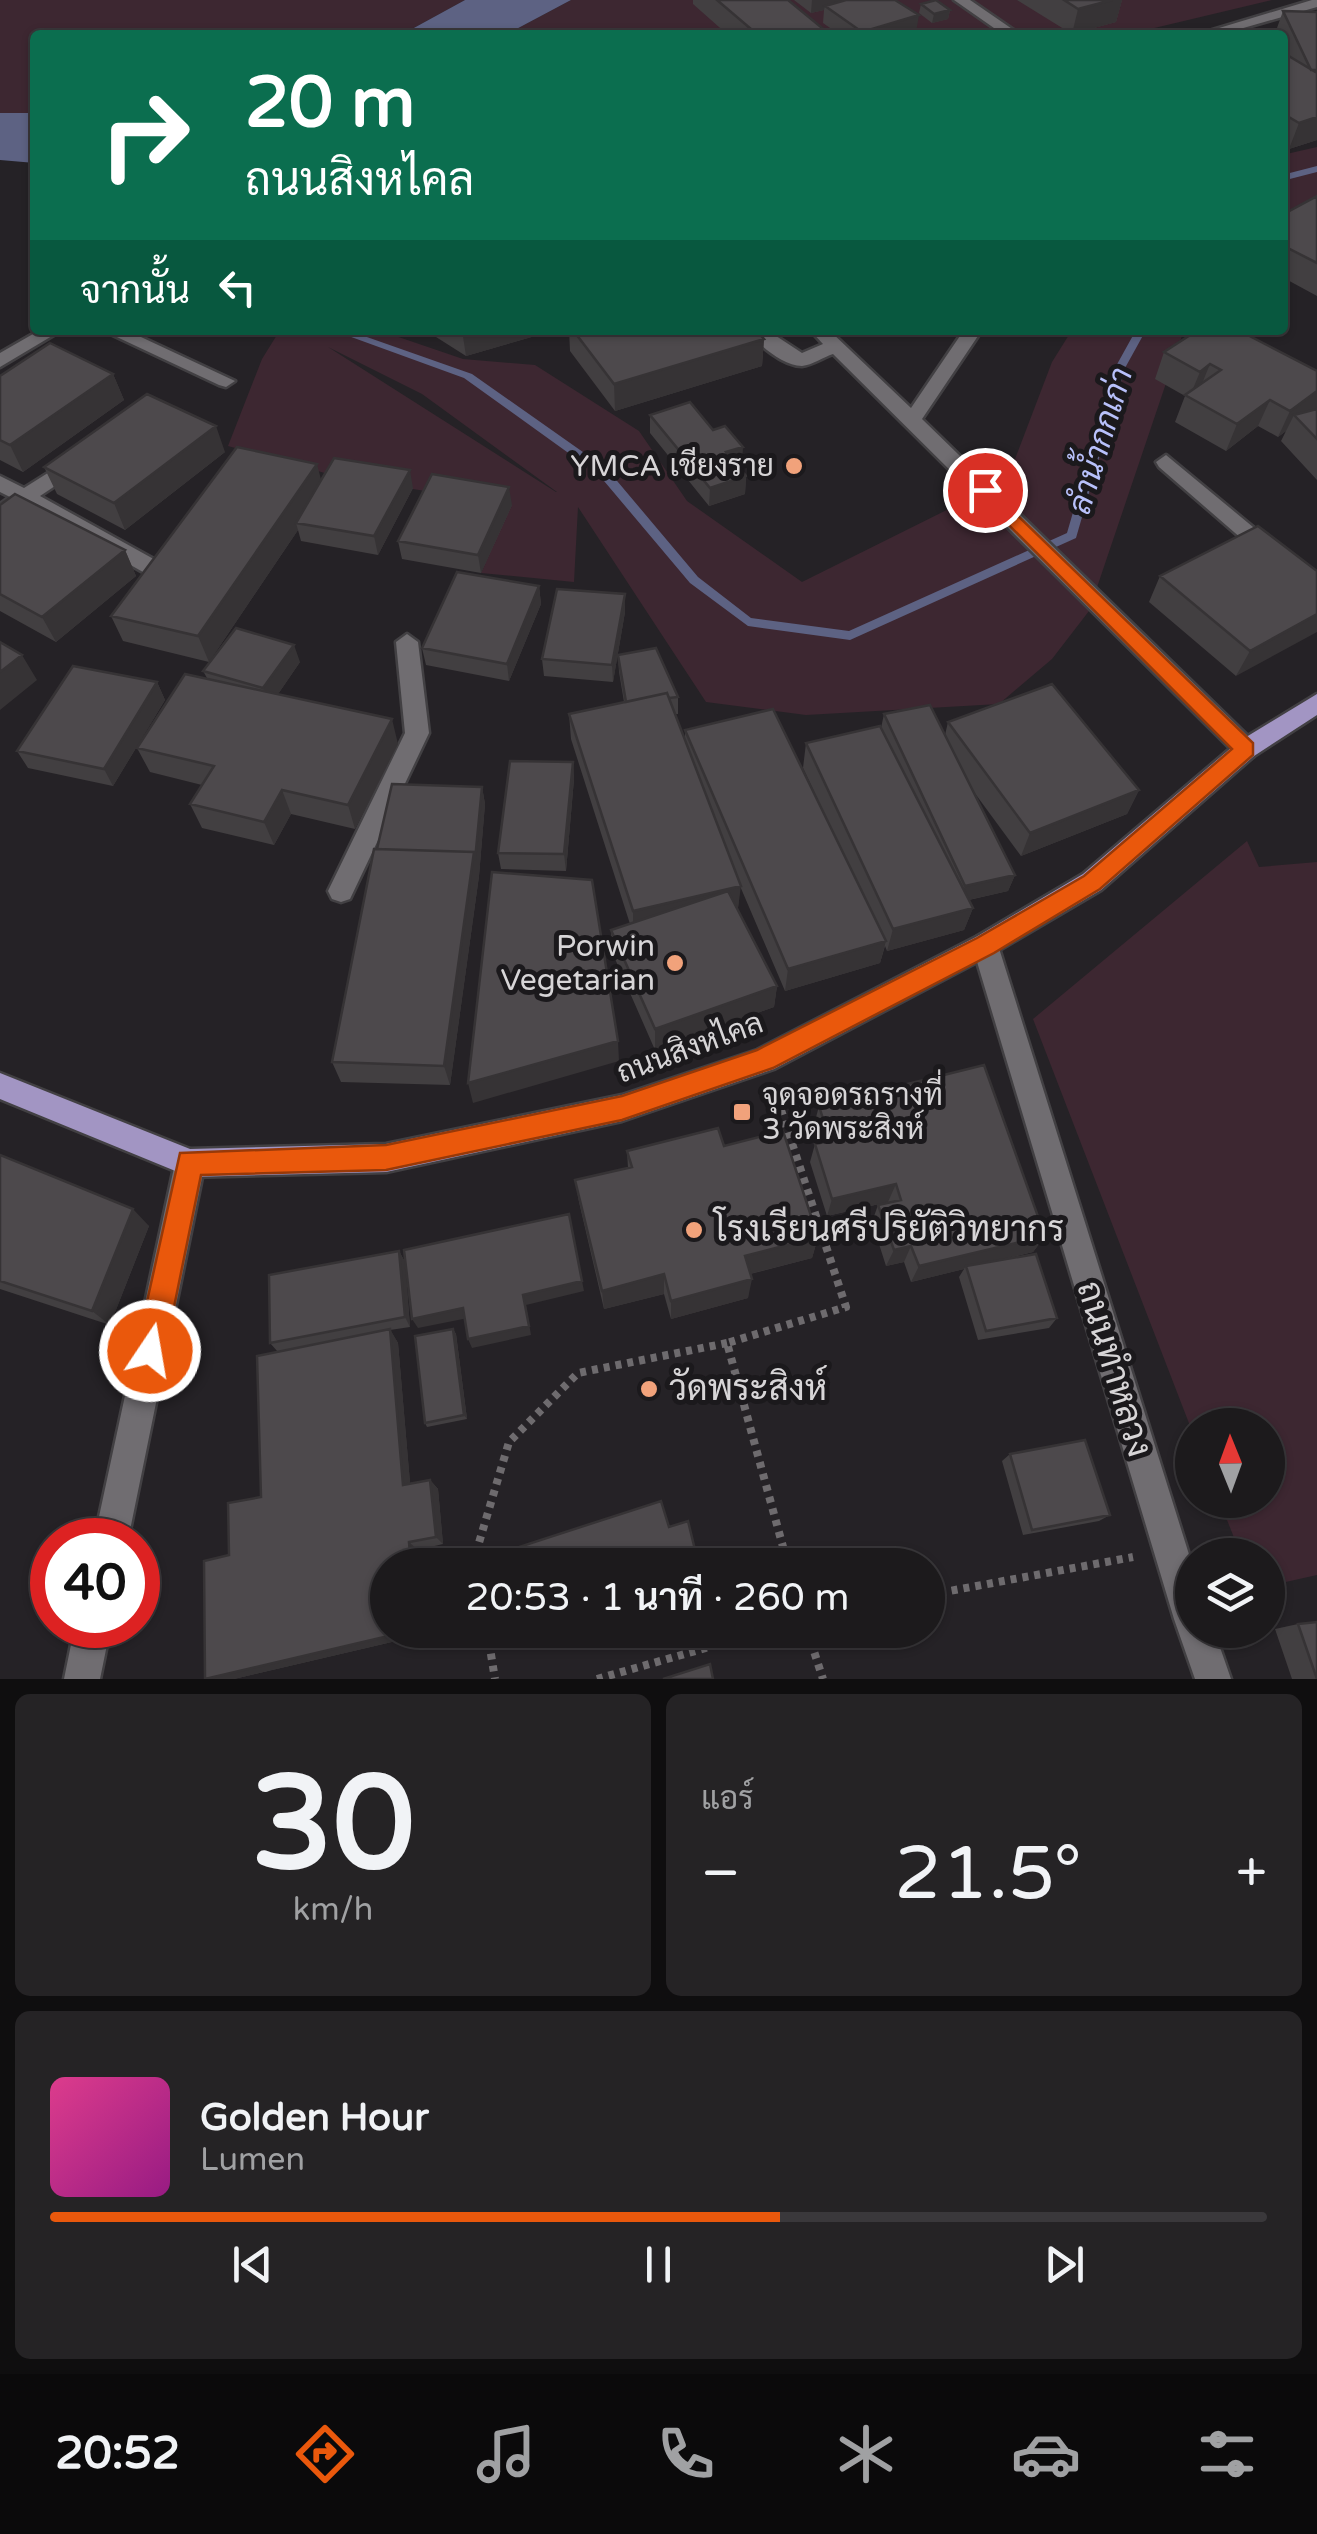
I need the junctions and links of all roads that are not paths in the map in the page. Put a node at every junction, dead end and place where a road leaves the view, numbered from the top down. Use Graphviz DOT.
graph roads {
  1 [pos="962,0"];
  2 [pos="1317,3"];
  3 [pos="1007,30"];
  4 [pos="1220,30"];
  5 [pos="45,335"];
  6 [pos="122,335"];
  7 [pos="762,335"];
  8 [pos="824,335"];
  9 [pos="969,335"];
  10 [pos="836,346"];
  11 [pos="0,362"];
  12 [pos="226,381"];
  13 [pos="912,420"];
  14 [pos="100,446"];
  15 [pos="1166,462"];
  16 [pos="0,483"];
  17 [pos="25,497"];
  18 [pos="0,514"];
  19 [pos="152,567"];
  20 [pos="1317,592"];
  21 [pos="407,642"];
  22 [pos="1317,703"];
  23 [pos="1246,749"];
  24 [pos="341,892"];
  25 [pos="986,945"];
  26 [pos="0,1086"];
  27 [pos="190,1162"];
  28 [pos="116,1518"];
  29 [pos="1175,1568"];
  30 [pos="88,1648"];
  31 [pos="1202,1648"];
  32 [pos="82,1679"];
  33 [pos="1213,1679"];
  1 -- 3 [label="street"];
  2 -- 4 [label="street"];
  5 -- 11 [label="street"];
  6 -- 12 [label="street"];
  7 -- 10 [label="street"];
  8 -- 10 [label="street"];
  9 -- 13 [label="street"];
  10 -- 13 [label="street"];
  13 -- 23 [label="street"];
  14 -- 17 [label="street"];
  15 -- 20 [label="street"];
  16 -- 17 [label="street"];
  17 -- 18 [label="street"];
  17 -- 19 [label="street"];
  21 -- 24 [label="street"];
  22 -- 23 [label="main road, ถนนสิงหไคล"];
  23 -- 25 [label="main road, ถนนสิงหไคล"];
  25 -- 27 [label="main road, ถนนสิงหไคล"];
  25 -- 29 [label="street, ถนนทำหลวง"];
  26 -- 27 [label="main road, ถนนสิงหไคล"];
  27 -- 28 [label="street"];
  30 -- 32 [label="street"];
  31 -- 33 [label="street"];
}
